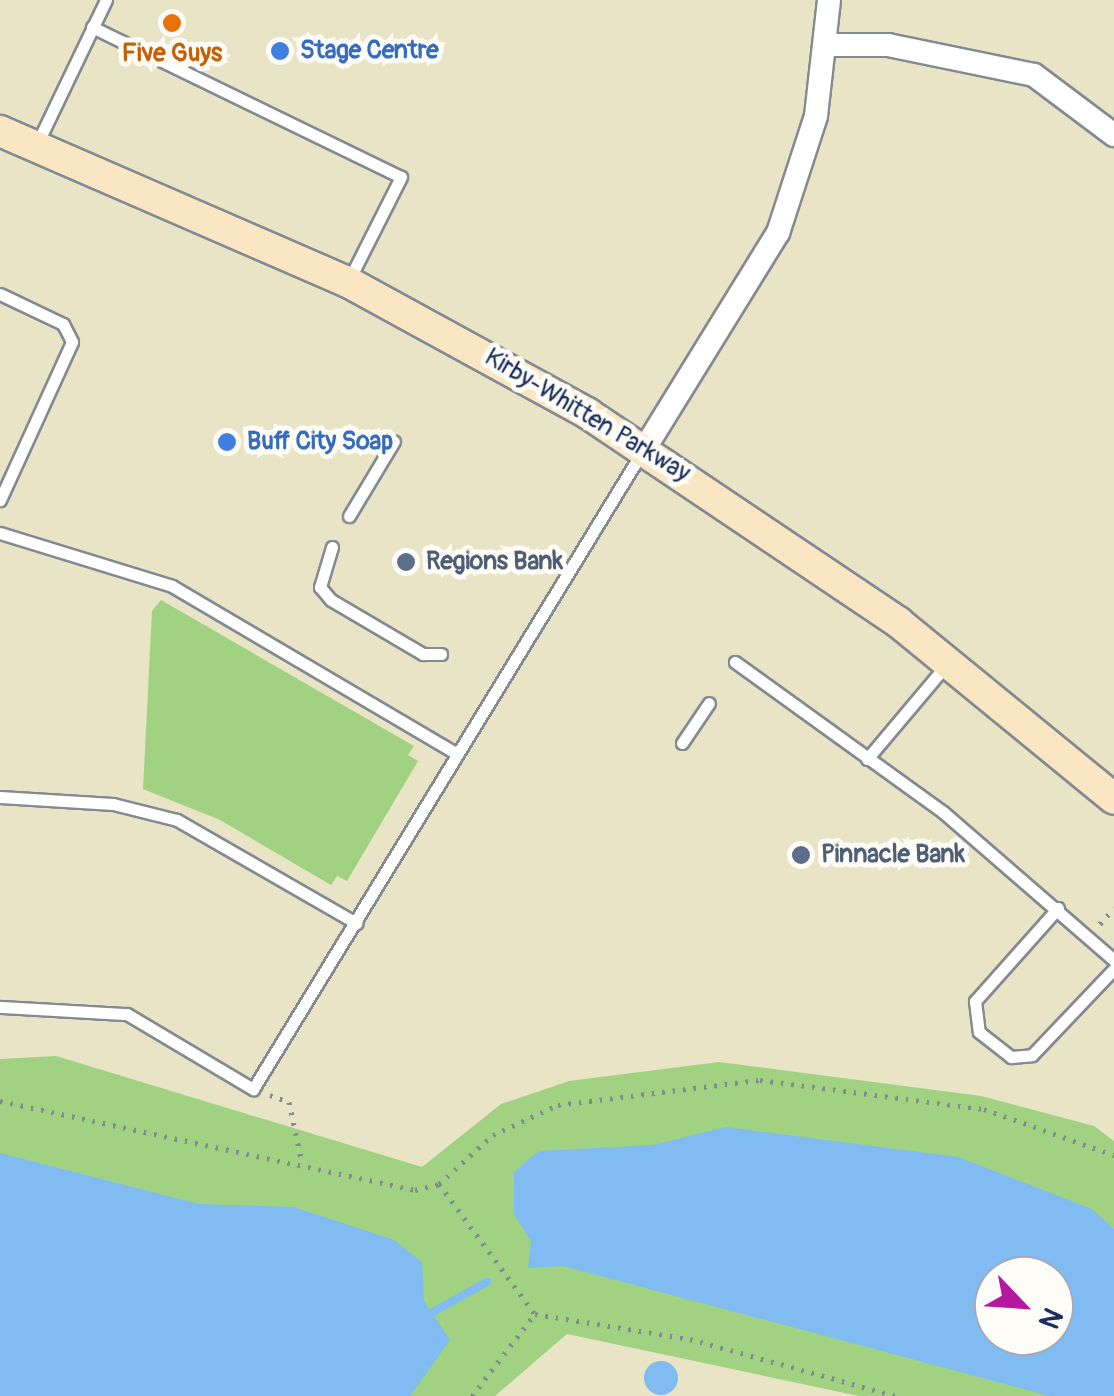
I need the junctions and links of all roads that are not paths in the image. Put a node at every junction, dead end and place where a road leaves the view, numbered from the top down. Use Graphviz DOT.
graph roads {
  1 [pos="106,0"];
  2 [pos="829,0"];
  3 [pos="92,26"];
  4 [pos="829,45"];
  5 [pos="0,132"];
  6 [pos="1114,135"];
  7 [pos="36,146"];
  8 [pos="348,282"];
  9 [pos="0,294"];
  10 [pos="394,441"];
  11 [pos="645,448"];
  12 [pos="0,500"];
  13 [pos="350,516"];
  14 [pos="0,533"];
  15 [pos="332,547"];
  16 [pos="440,654"];
  17 [pos="950,661"];
  18 [pos="736,662"];
  19 [pos="709,703"];
  20 [pos="682,743"];
  21 [pos="456,753"];
  22 [pos="868,758"];
  23 [pos="0,797"];
  24 [pos="1114,799"];
  25 [pos="1058,908"];
  26 [pos="356,923"];
  27 [pos="1114,960"];
  28 [pos="1114,970"];
  29 [pos="0,1007"];
  1 -- 3 [label="lane"];
  2 -- 4 [label="street"];
  3 -- 7 [label="lane"];
  3 -- 8 [label="lane"];
  4 -- 6 [label="street"];
  4 -- 11 [label="street"];
  5 -- 7 [label="main road, Kirby-Whitten Parkway"];
  7 -- 8 [label="main road, Kirby-Whitten Parkway"];
  8 -- 11 [label="main road, Kirby-Whitten Parkway"];
  9 -- 12 [label="lane"];
  10 -- 13 [label="lane"];
  11 -- 17 [label="main road, Kirby-Whitten Parkway"];
  11 -- 21 [label="lane"];
  14 -- 21 [label="lane"];
  15 -- 16 [label="lane"];
  17 -- 22 [label="lane"];
  17 -- 24 [label="main road, Kirby-Whitten Parkway"];
  18 -- 22 [label="lane"];
  19 -- 20 [label="lane"];
  21 -- 26 [label="lane"];
  22 -- 25 [label="lane"];
  23 -- 26 [label="lane"];
  25 -- 27 [label="lane"];
  25 -- 28 [label="lane"];
  26 -- 29 [label="lane"];
}
